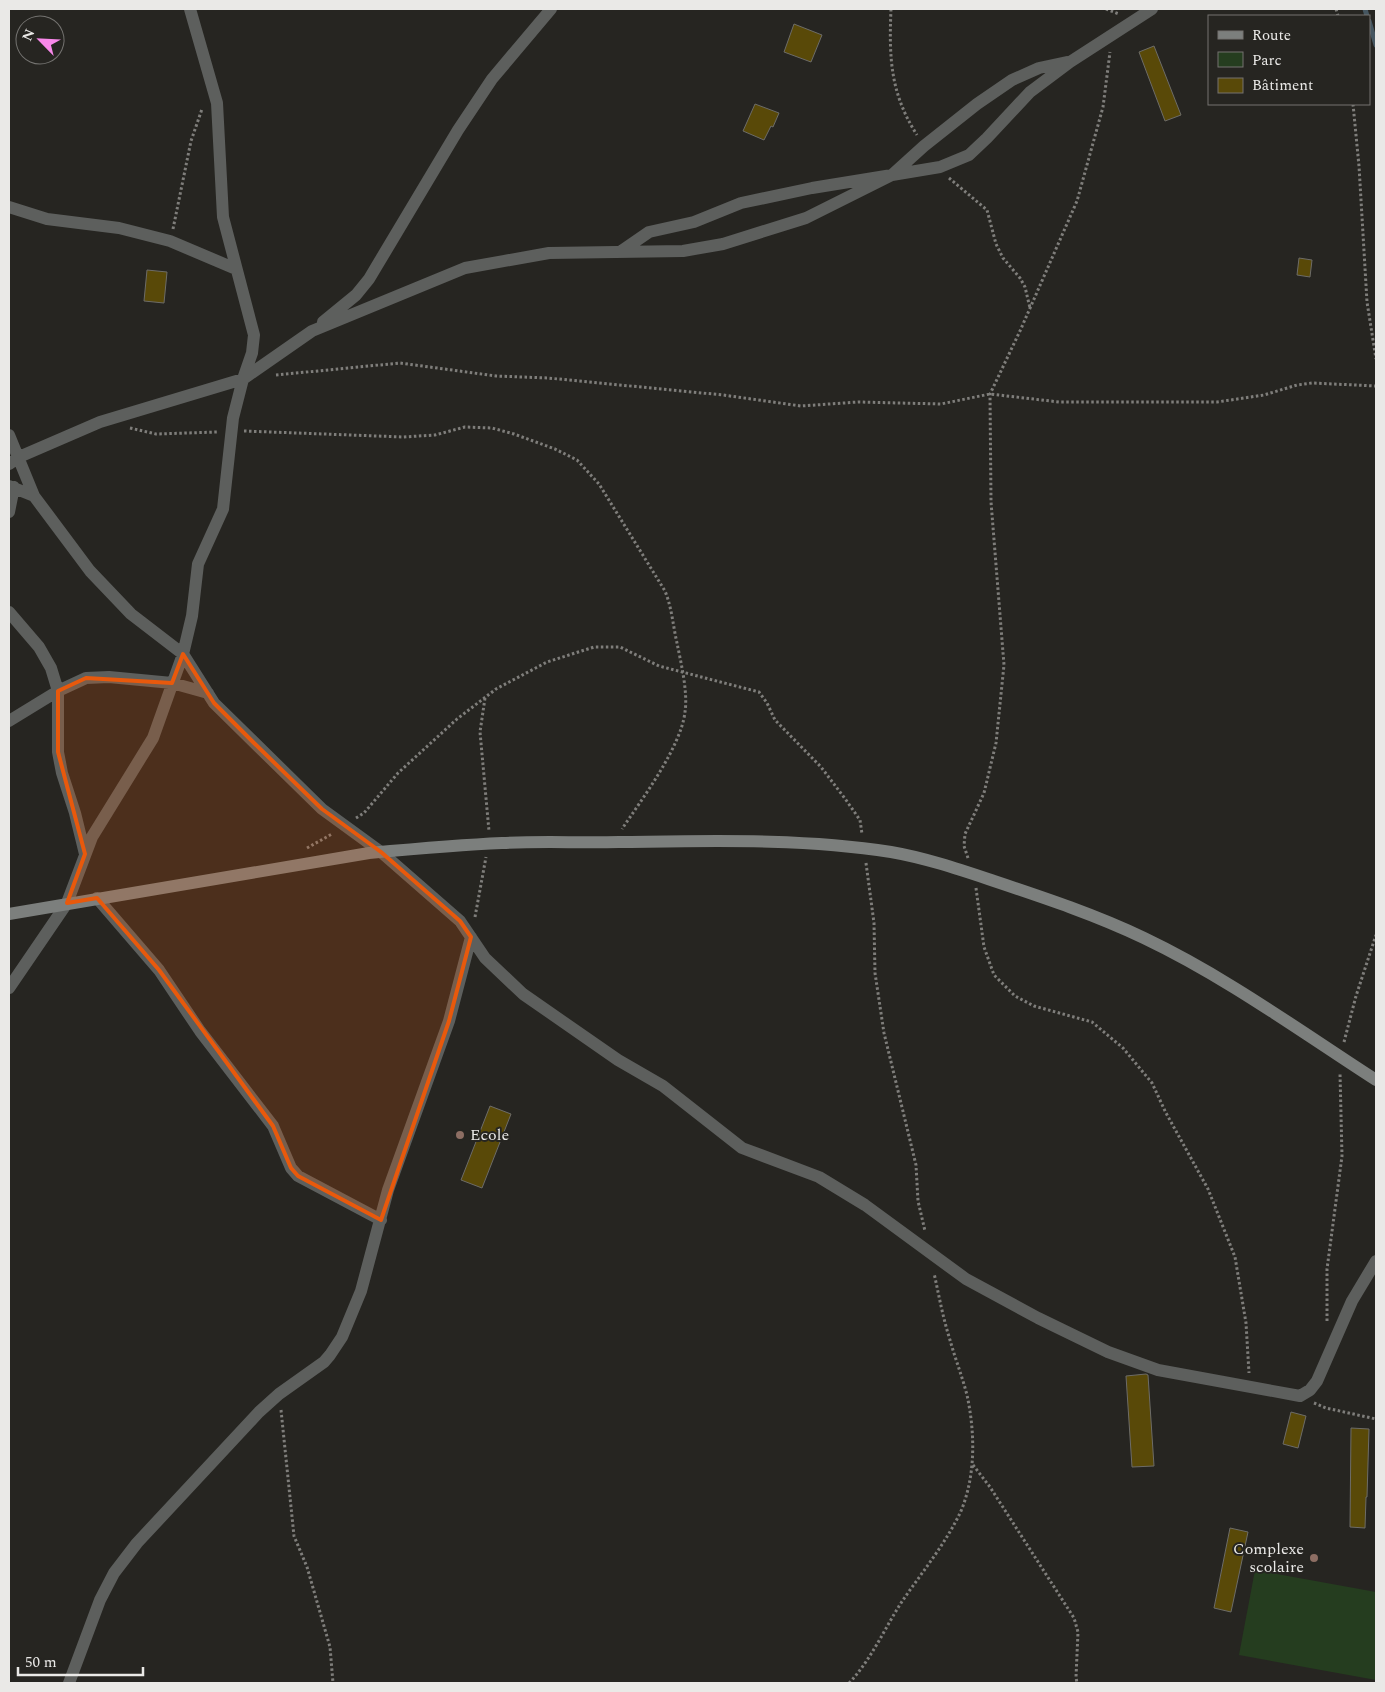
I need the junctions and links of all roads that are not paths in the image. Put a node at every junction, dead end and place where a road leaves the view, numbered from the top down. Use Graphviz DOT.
graph roads {
  1 [pos="190,9"];
  2 [pos="551,9"];
  3 [pos="1152,9"];
  4 [pos="1070,62"];
  5 [pos="892,175"];
  6 [pos="9,207"];
  7 [pos="620,252"];
  8 [pos="236,269"];
  9 [pos="312,331"];
  10 [pos="243,378"];
  11 [pos="9,435"];
  12 [pos="14,460"];
  13 [pos="12,486"];
  14 [pos="34,496"];
  15 [pos="9,512"];
  16 [pos="9,612"];
  17 [pos="183,654"];
  18 [pos="172,683"];
  19 [pos="58,691"];
  20 [pos="208,693"];
  21 [pos="9,721"];
  22 [pos="381,852"];
  23 [pos="85,854"];
  24 [pos="97,898"];
  25 [pos="67,903"];
  26 [pos="9,914"];
  27 [pos="471,937"];
  28 [pos="9,988"];
  29 [pos="1376,1080"];
  30 [pos="381,1220"];
  31 [pos="1376,1261"];
  32 [pos="69,1683"];
  1 -- 8 [label="street"];
  2 -- 9 [label="street"];
  3 -- 4 [label="street"];
  4 -- 5 [label="street"];
  4 -- 5 [label="street"];
  5 -- 7 [label="street"];
  5 -- 7 [label="street"];
  6 -- 8 [label="street"];
  7 -- 9 [label="street"];
  8 -- 10 [label="street"];
  9 -- 10 [label="street"];
  10 -- 12 [label="street"];
  10 -- 17 [label="street"];
  11 -- 12 [label="street"];
  12 -- 14 [label="street"];
  13 -- 14 [label="street"];
  13 -- 15 [label="street"];
  14 -- 17 [label="street"];
  16 -- 19 [label="street"];
  17 -- 18 [label="street"];
  17 -- 20 [label="street"];
  18 -- 19 [label="street"];
  18 -- 20 [label="street"];
  18 -- 23 [label="street"];
  19 -- 21 [label="street"];
  19 -- 23 [label="street"];
  20 -- 22 [label="street"];
  22 -- 24 [label="street"];
  22 -- 27 [label="street"];
  22 -- 29 [label="street"];
  23 -- 25 [label="street"];
  24 -- 25 [label="street"];
  24 -- 30 [label="street"];
  25 -- 26 [label="street"];
  25 -- 28 [label="street"];
  27 -- 30 [label="street"];
  27 -- 31 [label="street"];
  30 -- 32 [label="street"];
}
